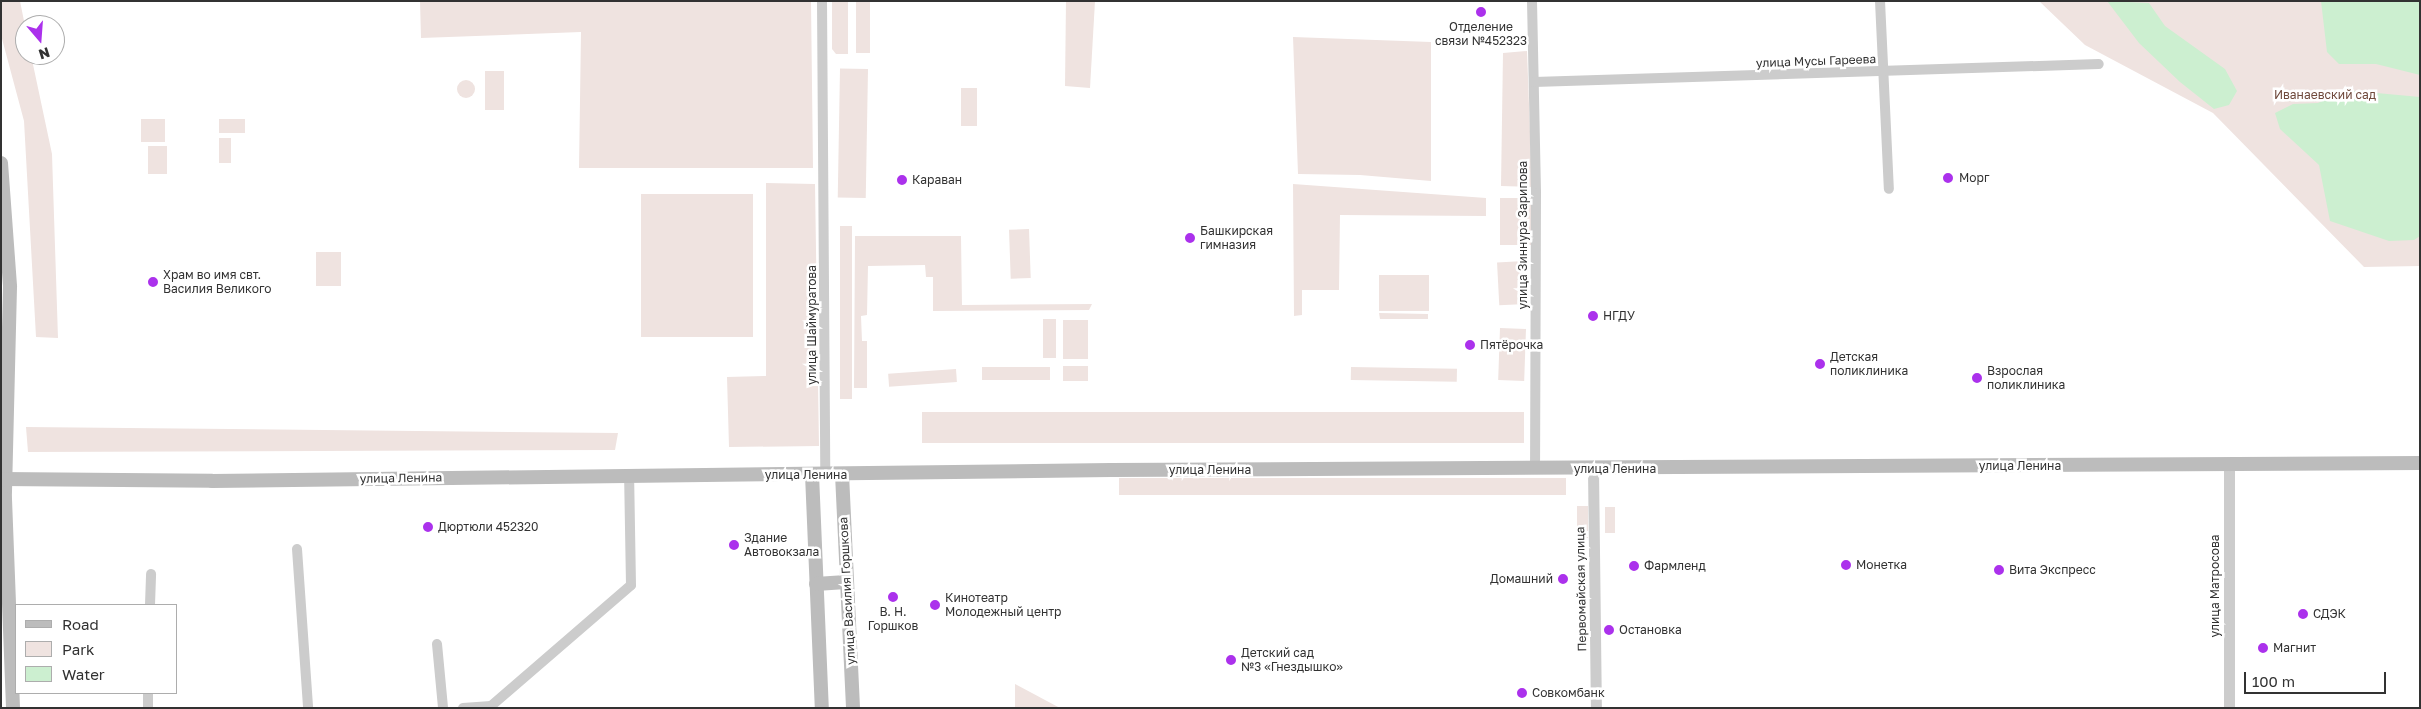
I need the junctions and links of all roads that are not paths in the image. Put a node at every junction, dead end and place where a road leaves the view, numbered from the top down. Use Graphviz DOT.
graph roads {
  1 [pos="822,1"];
  2 [pos="1532,1"];
  3 [pos="1880,1"];
  4 [pos="2099,64"];
  5 [pos="1884,72"];
  6 [pos="1534,82"];
  7 [pos="1,163"];
  8 [pos="1889,189"];
  9 [pos="5,360"];
  10 [pos="2420,463"];
  11 [pos="2229,465"];
  12 [pos="1535,469"];
  13 [pos="1593,469"];
  14 [pos="818,474"];
  15 [pos="842,474"];
  16 [pos="629,475"];
  17 [pos="3,478"];
  18 [pos="297,548"];
  19 [pos="151,574"];
  20 [pos="846,582"];
  21 [pos="816,584"];
  22 [pos="150,604"];
  23 [pos="437,644"];
  24 [pos="148,694"];
  25 [pos="13,708"];
  26 [pos="148,708"];
  27 [pos="308,708"];
  28 [pos="443,708"];
  29 [pos="463,708"];
  30 [pos="822,708"];
  31 [pos="853,708"];
  32 [pos="1596,708"];
  33 [pos="2229,708"];
  1 -- 14 [label="street, улица Шаймуратова"];
  2 -- 6 [label="street, улица Зиннура Зарипова"];
  3 -- 5 [label="street"];
  4 -- 5 [label="street, улица Мусы Гареева"];
  5 -- 6 [label="street, улица Мусы Гареева"];
  5 -- 8 [label="street"];
  6 -- 12 [label="street, улица Зиннура Зарипова"];
  7 -- 9 [label="main road"];
  9 -- 17 [label="main road"];
  10 -- 11 [label="main road, улица Ленина"];
  11 -- 13 [label="main road, улица Ленина"];
  11 -- 33 [label="street, улица Матросова"];
  12 -- 13 [label="main road, улица Ленина"];
  12 -- 15 [label="main road, улица Ленина"];
  13 -- 32 [label="street, Первомайская улица"];
  14 -- 15 [label="main road, улица Ленина"];
  14 -- 16 [label="main road, улица Ленина"];
  14 -- 21 [label="main road"];
  15 -- 20 [label="main road, улица Василия Горшкова"];
  16 -- 17 [label="main road, улица Ленина"];
  16 -- 29 [label="street"];
  17 -- 25 [label="main road"];
  18 -- 27 [label="street"];
  19 -- 22 [label="street"];
  20 -- 21 [label="main road"];
  20 -- 31 [label="main road, улица Василия Горшкова"];
  21 -- 30 [label="main road"];
  23 -- 28 [label="street"];
  24 -- 26 [label="street"];
}
